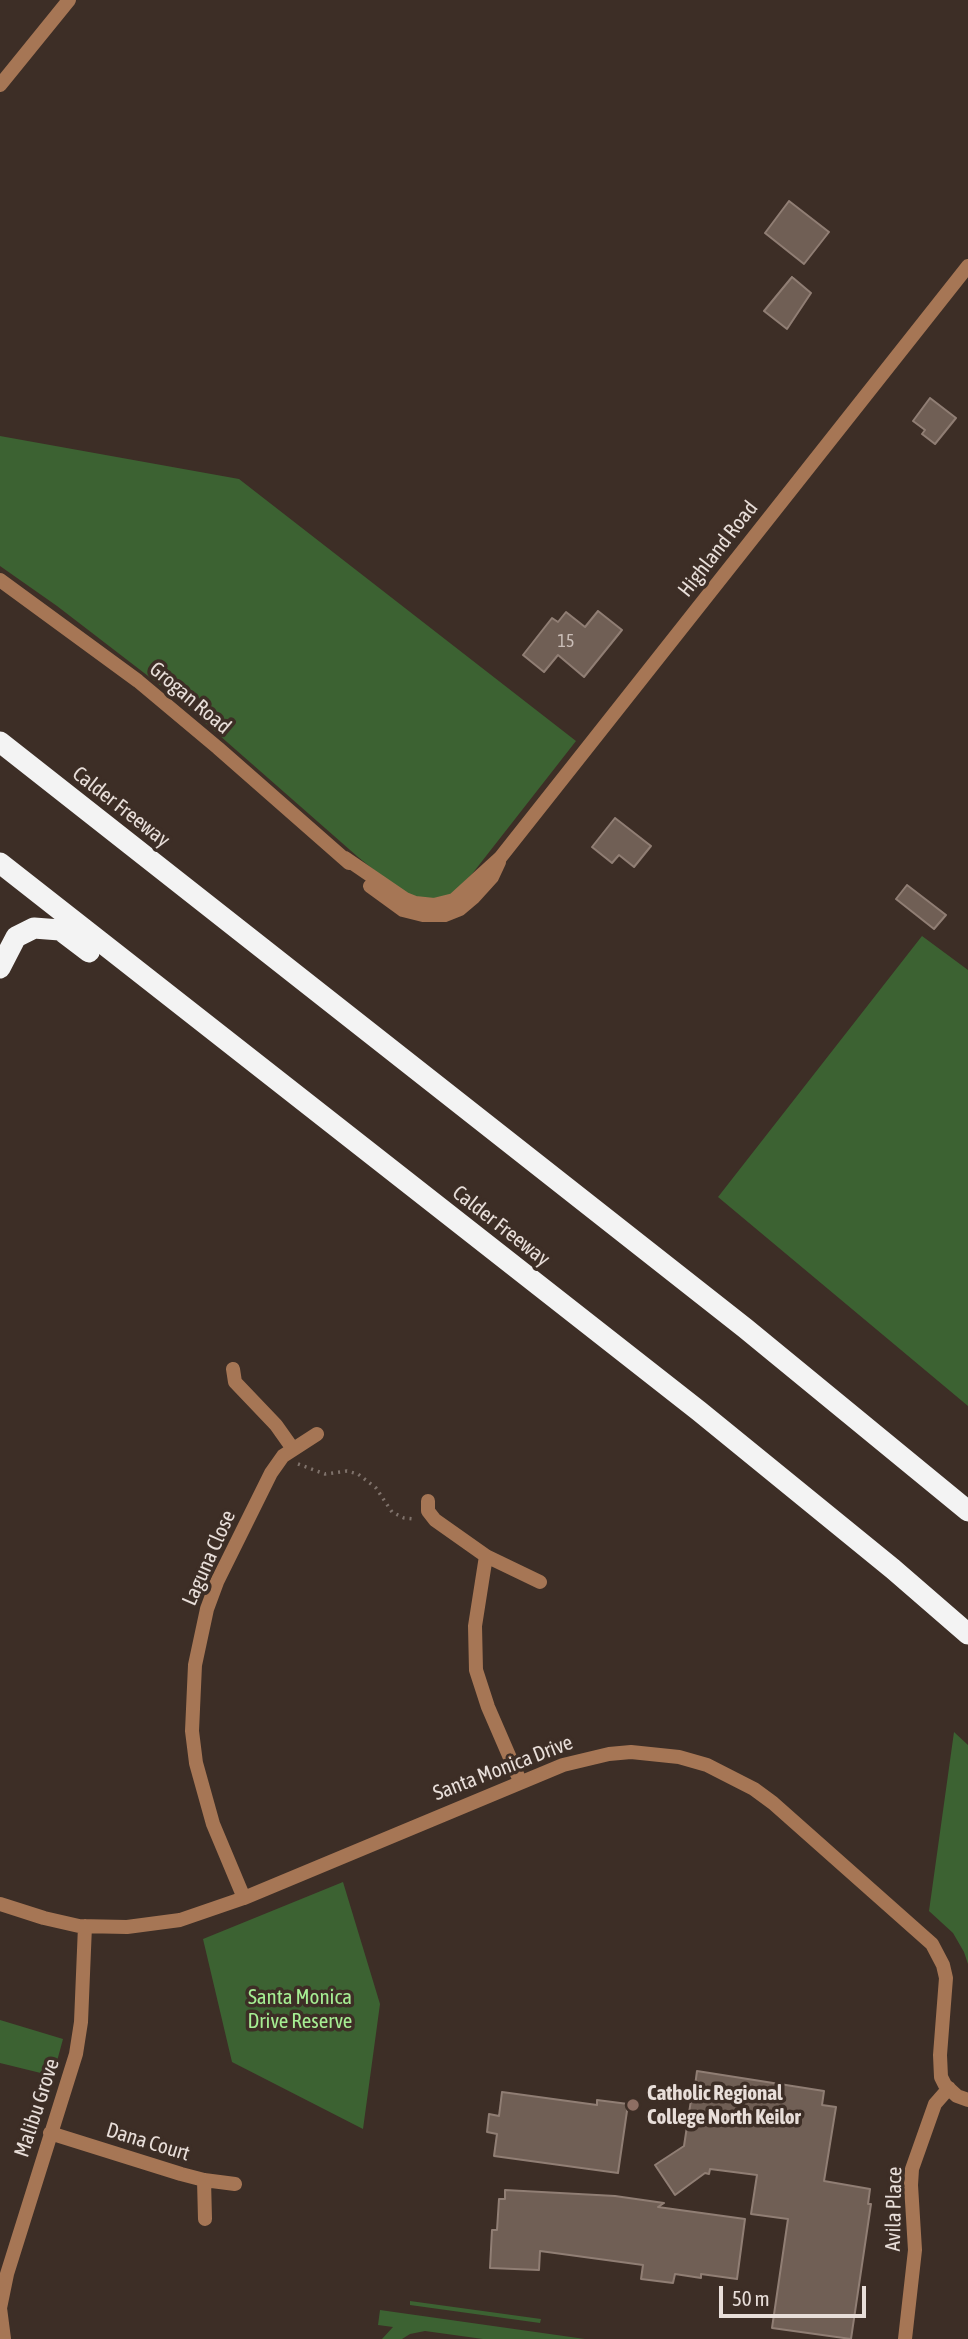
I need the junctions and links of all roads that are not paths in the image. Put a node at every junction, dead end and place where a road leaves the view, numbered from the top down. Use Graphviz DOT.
graph roads {
  1 [pos="68,0"];
  2 [pos="0,85"];
  3 [pos="968,266"];
  4 [pos="0,580"];
  5 [pos="0,742"];
  6 [pos="0,863"];
  7 [pos="435,911"];
  8 [pos="0,968"];
  9 [pos="473,1236"];
  10 [pos="233,1369"];
  11 [pos="317,1434"];
  12 [pos="293,1449"];
  13 [pos="428,1506"];
  14 [pos="968,1511"];
  15 [pos="486,1556"];
  16 [pos="540,1581"];
  17 [pos="968,1634"];
  18 [pos="520,1781"];
  19 [pos="244,1898"];
  20 [pos="0,1904"];
  21 [pos="85,1926"];
  22 [pos="949,2088"];
  23 [pos="968,2100"];
  24 [pos="50,2133"];
  25 [pos="204,2180"];
  26 [pos="235,2183"];
  27 [pos="205,2219"];
  28 [pos="4,2339"];
  29 [pos="905,2339"];
  1 -- 2 [label="street"];
  3 -- 7 [label="street, Highland Road"];
  4 -- 7 [label="street, Grogan Road"];
  5 -- 14 [label="highway, Calder Freeway"];
  6 -- 9 [label="highway, Calder Freeway"];
  8 -- 9 [label="highway"];
  9 -- 17 [label="highway, Calder Freeway"];
  10 -- 12 [label="street"];
  11 -- 12 [label="street, Laguna Close"];
  12 -- 19 [label="street, Laguna Close"];
  13 -- 15 [label="street"];
  15 -- 16 [label="street"];
  15 -- 18 [label="street"];
  18 -- 19 [label="street, Santa Monica Drive"];
  18 -- 22 [label="street, Santa Monica Drive"];
  19 -- 21 [label="street, Santa Monica Drive"];
  20 -- 21 [label="street, Santa Monica Drive"];
  21 -- 24 [label="street, Malibu Grove"];
  22 -- 23 [label="street"];
  22 -- 29 [label="street, Avila Place"];
  24 -- 25 [label="street, Dana Court"];
  24 -- 28 [label="street, Malibu Grove"];
  25 -- 26 [label="street, Dana Court"];
  25 -- 27 [label="street"];
}
